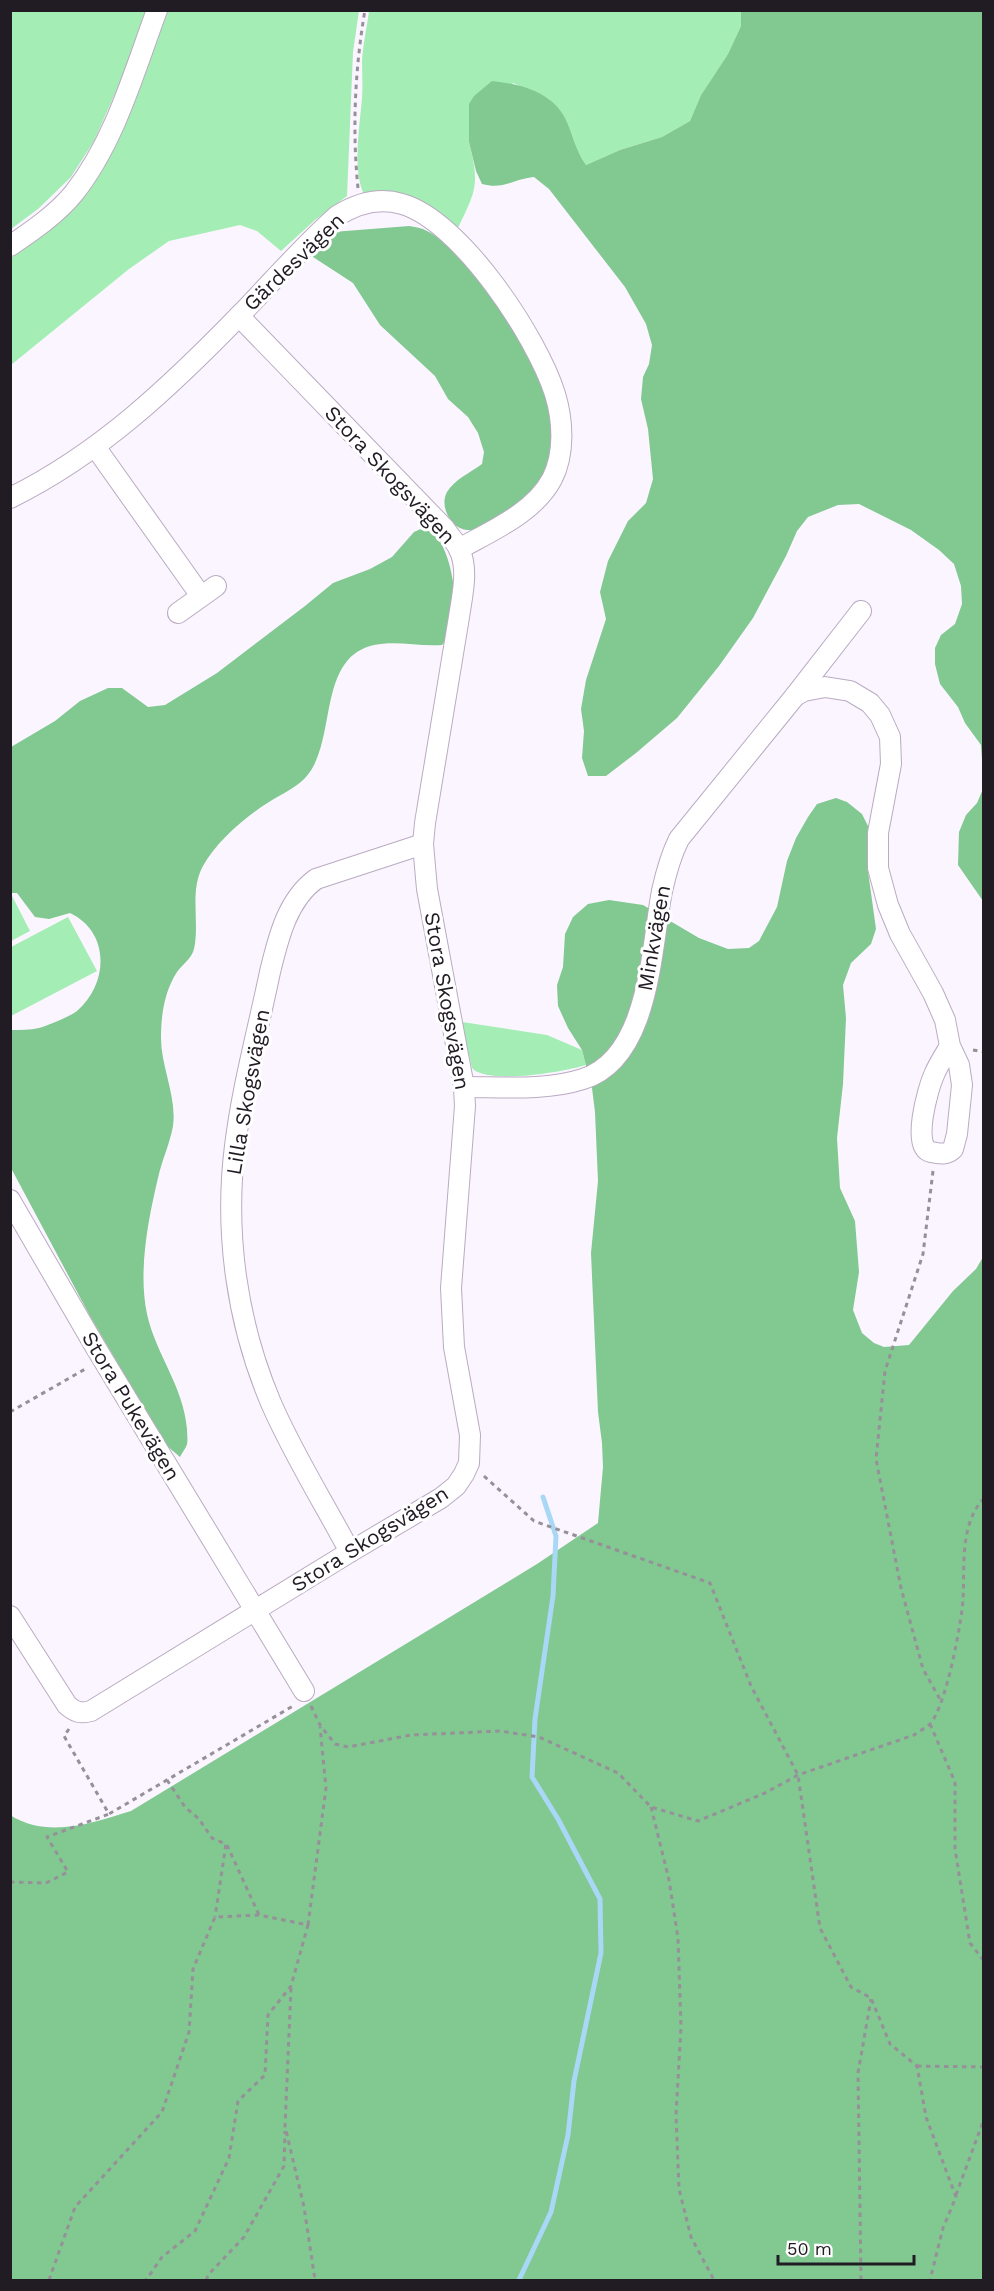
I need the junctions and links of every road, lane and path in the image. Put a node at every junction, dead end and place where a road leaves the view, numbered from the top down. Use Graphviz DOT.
graph roads {
  1 [pos="157,10"];
  2 [pos="365,10"];
  3 [pos="360,204"];
  4 [pos="10,246"];
  5 [pos="239,316"];
  6 [pos="96,448"];
  7 [pos="10,498"];
  8 [pos="459,549"];
  9 [pos="861,611"];
  10 [pos="178,612"];
  11 [pos="795,696"];
  12 [pos="423,844"];
  13 [pos="950,1046"];
  14 [pos="464,1087"];
  15 [pos="936,1153"];
  16 [pos="10,1200"];
  17 [pos="103,1359"];
  18 [pos="10,1412"];
  19 [pos="469,1463"];
  20 [pos="984,1498"];
  21 [pos="350,1552"];
  22 [pos="254,1610"];
  23 [pos="10,1616"];
  24 [pos="306,1694"];
  25 [pos="941,1701"];
  26 [pos="87,1712"];
  27 [pos="930,1724"];
  28 [pos="320,1725"];
  29 [pos="798,1775"];
  30 [pos="167,1780"];
  31 [pos="651,1807"];
  32 [pos="109,1814"];
  33 [pos="226,1844"];
  34 [pos="10,1882"];
  35 [pos="259,1915"];
  36 [pos="214,1917"];
  37 [pos="308,1926"];
  38 [pos="984,1961"];
  39 [pos="291,1986"];
  40 [pos="871,1998"];
  41 [pos="917,2066"];
  42 [pos="984,2067"];
  43 [pos="984,2119"];
  44 [pos="285,2126"];
  45 [pos="956,2197"];
  46 [pos="49,2280"];
  47 [pos="146,2280"];
  48 [pos="206,2280"];
  49 [pos="315,2280"];
  50 [pos="714,2280"];
  51 [pos="861,2280"];
  52 [pos="930,2280"];
  1 -- 4 [label="street"];
  2 -- 3 [label="path"];
  3 -- 5 [label="street, Gärdesvägen"];
  3 -- 8 [label="street, Gärdesvägen"];
  5 -- 6 [label="street, Gärdesvägen"];
  5 -- 8 [label="street, Stora Skogsvägen"];
  6 -- 7 [label="street, Gärdesvägen"];
  6 -- 10 [label="street"];
  8 -- 12 [label="street, Stora Skogsvägen"];
  9 -- 11 [label="street, Minkvägen"];
  11 -- 13 [label="street"];
  11 -- 14 [label="street, Minkvägen"];
  12 -- 14 [label="street, Stora Skogsvägen"];
  12 -- 21 [label="street, Lilla Skogsvägen"];
  13 -- 15 [label="street"];
  13 -- 15 [label="street"];
  14 -- 19 [label="street, Stora Skogsvägen"];
  15 -- 25 [label="path"];
  16 -- 17 [label="street, Stora Pukevägen"];
  17 -- 18 [label="path"];
  17 -- 22 [label="street, Stora Pukevägen"];
  19 -- 21 [label="street, Stora Skogsvägen"];
  19 -- 29 [label="path"];
  20 -- 25 [label="path"];
  21 -- 22 [label="street, Stora Skogsvägen"];
  22 -- 24 [label="street, Stora Pukevägen"];
  22 -- 26 [label="street, Stora Skogsvägen"];
  23 -- 26 [label="street"];
  24 -- 28 [label="path"];
  24 -- 30 [label="path"];
  25 -- 27 [label="path"];
  26 -- 32 [label="path"];
  27 -- 29 [label="path"];
  27 -- 38 [label="path"];
  28 -- 31 [label="path"];
  28 -- 37 [label="path"];
  29 -- 31 [label="path"];
  29 -- 40 [label="path"];
  30 -- 32 [label="path"];
  30 -- 33 [label="path"];
  31 -- 50 [label="path"];
  32 -- 34 [label="path"];
  33 -- 35 [label="path"];
  33 -- 36 [label="path"];
  35 -- 36 [label="path"];
  35 -- 37 [label="path"];
  36 -- 46 [label="path"];
  37 -- 39 [label="path"];
  39 -- 44 [label="path"];
  39 -- 47 [label="path"];
  40 -- 41 [label="path"];
  40 -- 51 [label="path"];
  41 -- 42 [label="path"];
  41 -- 45 [label="path"];
  43 -- 45 [label="path"];
  44 -- 48 [label="path"];
  44 -- 49 [label="path"];
  45 -- 52 [label="path"];
}
